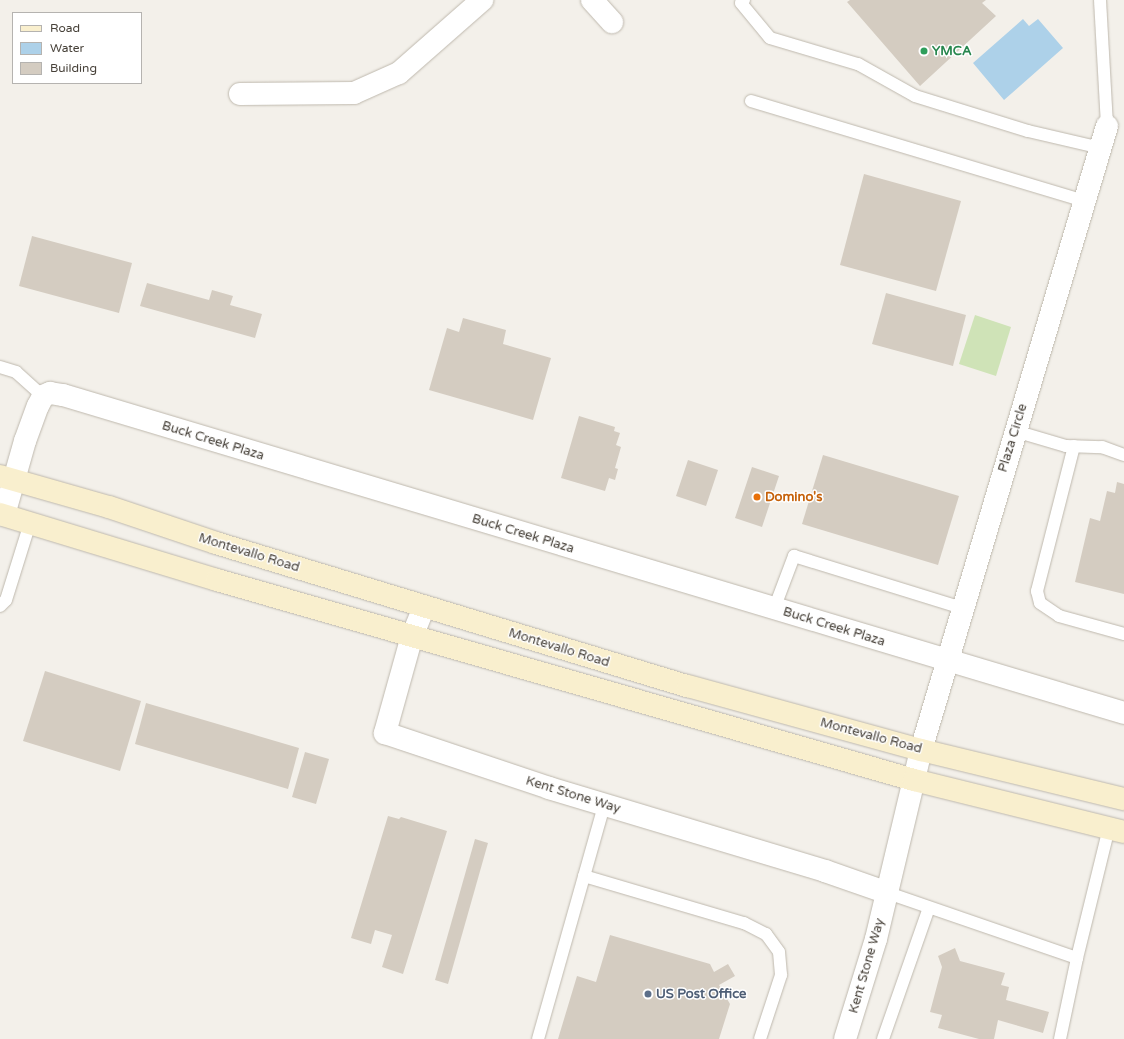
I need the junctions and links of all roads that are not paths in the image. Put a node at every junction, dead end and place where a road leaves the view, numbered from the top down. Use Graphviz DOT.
graph roads {
  1 [pos="482,0"];
  2 [pos="592,0"];
  3 [pos="744,0"];
  4 [pos="1100,0"];
  5 [pos="612,22"];
  6 [pos="240,94"];
  7 [pos="751,101"];
  8 [pos="1107,126"];
  9 [pos="1101,148"];
  10 [pos="1085,201"];
  11 [pos="0,367"];
  12 [pos="43,396"];
  13 [pos="1015,431"];
  14 [pos="1074,446"];
  15 [pos="1124,455"];
  16 [pos="7,478"];
  17 [pos="2,514"];
  18 [pos="30,523"];
  19 [pos="0,606"];
  20 [pos="424,607"];
  21 [pos="962,608"];
  22 [pos="774,609"];
  23 [pos="1124,634"];
  24 [pos="412,636"];
  25 [pos="947,659"];
  26 [pos="1124,713"];
  27 [pos="921,750"];
  28 [pos="914,780"];
  29 [pos="1124,799"];
  30 [pos="604,804"];
  31 [pos="1116,830"];
  32 [pos="584,876"];
  33 [pos="888,894"];
  34 [pos="929,908"];
  35 [pos="1077,958"];
  36 [pos="538,1039"];
  37 [pos="760,1039"];
  38 [pos="845,1039"];
  39 [pos="883,1039"];
  40 [pos="1060,1039"];
  1 -- 6 [label="street"];
  2 -- 5 [label="street"];
  3 -- 9 [label="lane"];
  4 -- 8 [label="lane"];
  7 -- 10 [label="lane"];
  8 -- 9 [label="street, Plaza Circle"];
  9 -- 10 [label="street, Plaza Circle"];
  10 -- 13 [label="street, Plaza Circle"];
  11 -- 12 [label="lane"];
  12 -- 16 [label="street"];
  12 -- 22 [label="street, Buck Creek Plaza"];
  13 -- 14 [label="lane"];
  13 -- 21 [label="street, Plaza Circle"];
  14 -- 15 [label="lane"];
  14 -- 23 [label="lane"];
  16 -- 17 [label="street"];
  16 -- 20 [label="main road, Montevallo Road"];
  17 -- 18 [label="main road"];
  18 -- 19 [label="lane"];
  18 -- 24 [label="main road"];
  20 -- 24 [label="street, Kent Stone Way"];
  20 -- 27 [label="main road, Montevallo Road"];
  21 -- 22 [label="lane"];
  21 -- 25 [label="street, Plaza Circle"];
  22 -- 25 [label="street, Buck Creek Plaza"];
  24 -- 28 [label="main road"];
  24 -- 30 [label="street, Kent Stone Way"];
  25 -- 26 [label="street, Buck Creek Plaza"];
  25 -- 27 [label="street, Plaza Circle"];
  27 -- 28 [label="street, Kent Stone Way"];
  27 -- 29 [label="main road, Montevallo Road"];
  28 -- 31 [label="main road"];
  28 -- 33 [label="street, Kent Stone Way"];
  30 -- 32 [label="lane"];
  30 -- 33 [label="street, Kent Stone Way"];
  31 -- 35 [label="lane"];
  32 -- 36 [label="lane"];
  32 -- 37 [label="lane"];
  33 -- 34 [label="lane"];
  33 -- 38 [label="street, Kent Stone Way"];
  34 -- 35 [label="lane"];
  34 -- 39 [label="lane"];
  35 -- 40 [label="lane"];
}
